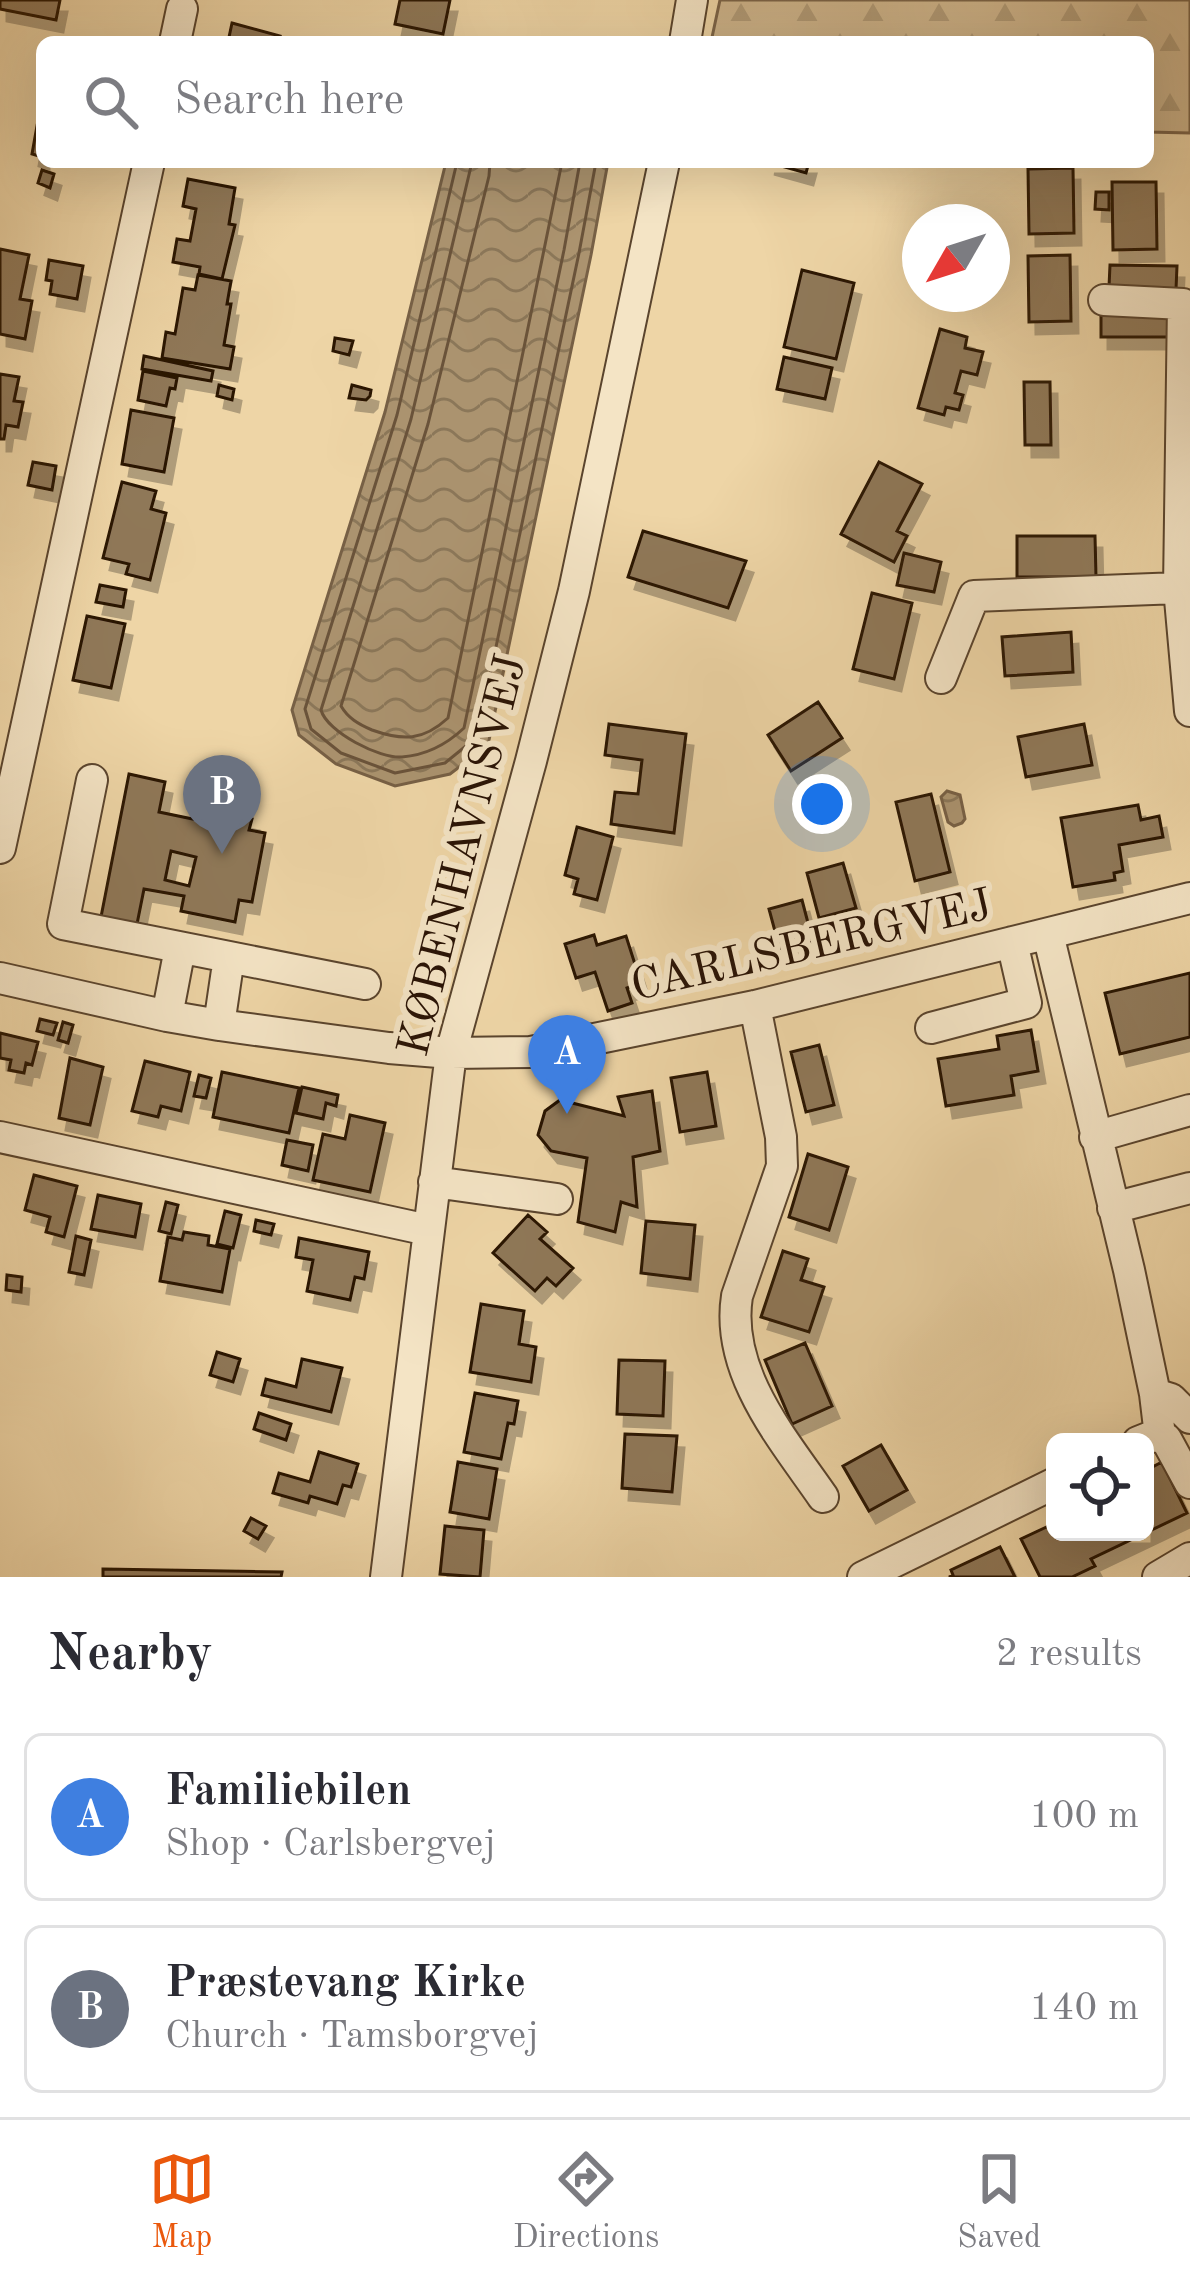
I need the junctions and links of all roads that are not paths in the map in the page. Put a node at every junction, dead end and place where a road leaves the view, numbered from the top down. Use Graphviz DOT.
graph roads {
  1 [pos="692,0"];
  2 [pos="182,9"];
  3 [pos="176,36"];
  4 [pos="686,36"];
  5 [pos="147,168"];
  6 [pos="663,168"];
  7 [pos="1104,300"];
  8 [pos="1179,588"];
  9 [pos="941,678"];
  10 [pos="1190,711"];
  11 [pos="92,780"];
  12 [pos="0,848"];
  13 [pos="1190,898"];
  14 [pos="1048,934"];
  15 [pos="1012,942"];
  16 [pos="180,947"];
  17 [pos="229,957"];
  18 [pos="0,978"];
  19 [pos="365,985"];
  20 [pos="755,1006"];
  21 [pos="167,1016"];
  22 [pos="219,1025"];
  23 [pos="931,1028"];
  24 [pos="451,1053"];
  25 [pos="1190,1110"];
  26 [pos="0,1137"];
  27 [pos="1095,1137"];
  28 [pos="434,1181"];
  29 [pos="1190,1187"];
  30 [pos="557,1199"];
  31 [pos="1113,1208"];
  32 [pos="428,1230"];
  33 [pos="1155,1394"];
  34 [pos="1190,1418"];
  35 [pos="1150,1433"];
  36 [pos="1154,1440"];
  37 [pos="1190,1484"];
  38 [pos="1046,1487"];
  39 [pos="824,1498"];
  40 [pos="1190,1558"];
  41 [pos="386,1577"];
  42 [pos="863,1577"];
  43 [pos="1158,1577"];
  1 -- 4 [label="street"];
  2 -- 3 [label="street"];
  5 -- 12 [label="street"];
  6 -- 24 [label="street, KØBENHAVNSVEJ"];
  7 -- 8 [label="street"];
  8 -- 9 [label="street"];
  8 -- 10 [label="street"];
  11 -- 16 [label="street"];
  13 -- 14 [label="street, CARLSBERGVEJ"];
  14 -- 15 [label="street, CARLSBERGVEJ"];
  14 -- 27 [label="street, CARLSBERGVEJ"];
  15 -- 20 [label="street, CARLSBERGVEJ"];
  15 -- 23 [label="street"];
  16 -- 17 [label="street"];
  16 -- 21 [label="street"];
  17 -- 19 [label="street"];
  17 -- 22 [label="street"];
  18 -- 21 [label="street, CARLSBERGVEJ"];
  20 -- 24 [label="street, CARLSBERGVEJ"];
  20 -- 39 [label="street"];
  21 -- 22 [label="street, CARLSBERGVEJ"];
  22 -- 24 [label="street, CARLSBERGVEJ"];
  24 -- 28 [label="street, KØBENHAVNSVEJ"];
  25 -- 27 [label="street"];
  26 -- 32 [label="street"];
  27 -- 31 [label="street, CARLSBERGVEJ"];
  28 -- 30 [label="street"];
  28 -- 32 [label="street, KØBENHAVNSVEJ"];
  29 -- 31 [label="street"];
  31 -- 33 [label="street, CARLSBERGVEJ"];
  32 -- 41 [label="street, KØBENHAVNSVEJ"];
  33 -- 34 [label="street"];
  33 -- 35 [label="street, CARLSBERGVEJ"];
  36 -- 37 [label="street"];
  38 -- 42 [label="street"];
  40 -- 43 [label="street"];
}
